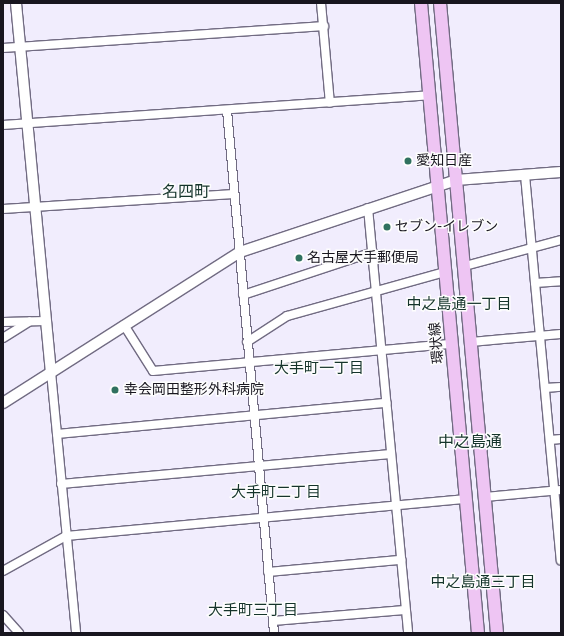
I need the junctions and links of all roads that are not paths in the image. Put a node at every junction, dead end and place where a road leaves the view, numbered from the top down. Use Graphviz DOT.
graph roads {
  1 [pos="16,3"];
  2 [pos="322,3"];
  3 [pos="421,3"];
  4 [pos="440,3"];
  5 [pos="324,26"];
  6 [pos="3,48"];
  7 [pos="20,49"];
  8 [pos="428,96"];
  9 [pos="330,103"];
  10 [pos="227,110"];
  11 [pos="3,125"];
  12 [pos="27,125"];
  13 [pos="561,172"];
  14 [pos="525,175"];
  15 [pos="456,180"];
  16 [pos="438,186"];
  17 [pos="234,194"];
  18 [pos="36,208"];
  19 [pos="368,208"];
  20 [pos="3,209"];
  21 [pos="561,240"];
  22 [pos="532,248"];
  23 [pos="240,252"];
  24 [pos="373,252"];
  25 [pos="465,266"];
  26 [pos="446,272"];
  27 [pos="561,281"];
  28 [pos="535,283"];
  29 [pos="376,291"];
  30 [pos="243,295"];
  31 [pos="30,321"];
  32 [pos="46,321"];
  33 [pos="3,322"];
  34 [pos="124,325"];
  35 [pos="561,334"];
  36 [pos="540,336"];
  37 [pos="3,338"];
  38 [pos="248,342"];
  39 [pos="471,342"];
  40 [pos="452,344"];
  41 [pos="382,350"];
  42 [pos="249,362"];
  43 [pos="50,372"];
  44 [pos="561,387"];
  45 [pos="545,388"];
  46 [pos="3,403"];
  47 [pos="386,403"];
  48 [pos="254,416"];
  49 [pos="57,434"];
  50 [pos="561,438"];
  51 [pos="550,440"];
  52 [pos="391,454"];
  53 [pos="258,466"];
  54 [pos="61,484"];
  55 [pos="558,490"];
  56 [pos="485,497"];
  57 [pos="466,499"];
  58 [pos="396,506"];
  59 [pos="263,518"];
  60 [pos="66,536"];
  61 [pos="560,545"];
  62 [pos="401,560"];
  63 [pos="561,560"];
  64 [pos="3,571"];
  65 [pos="268,572"];
  66 [pos="405,610"];
  67 [pos="3,615"];
  68 [pos="273,621"];
  69 [pos="18,632"];
  70 [pos="76,633"];
  71 [pos="274,633"];
  72 [pos="408,633"];
  73 [pos="478,633"];
  74 [pos="497,633"];
  1 -- 7 [label="street"];
  2 -- 5 [label="street"];
  3 -- 8 [label="main road, 環状線"];
  4 -- 15 [label="main road"];
  5 -- 7 [label="street"];
  5 -- 9 [label="street"];
  6 -- 7 [label="street"];
  7 -- 12 [label="street"];
  8 -- 9 [label="street"];
  8 -- 16 [label="main road, 環状線"];
  9 -- 10 [label="street"];
  10 -- 12 [label="street"];
  10 -- 17 [label="street"];
  11 -- 12 [label="street"];
  12 -- 18 [label="street"];
  13 -- 14 [label="street"];
  14 -- 15 [label="street"];
  14 -- 22 [label="street"];
  15 -- 16 [label="street"];
  15 -- 25 [label="main road"];
  16 -- 19 [label="street"];
  16 -- 26 [label="main road, 環状線"];
  17 -- 18 [label="street"];
  17 -- 23 [label="street"];
  18 -- 20 [label="street"];
  18 -- 32 [label="street"];
  19 -- 23 [label="street"];
  19 -- 24 [label="street"];
  21 -- 22 [label="street"];
  22 -- 25 [label="street"];
  22 -- 28 [label="street"];
  23 -- 30 [label="street"];
  23 -- 34 [label="street"];
  24 -- 29 [label="street"];
  24 -- 30 [label="street"];
  25 -- 39 [label="main road"];
  26 -- 29 [label="street"];
  26 -- 40 [label="main road, 環状線"];
  27 -- 28 [label="street"];
  28 -- 36 [label="street"];
  29 -- 38 [label="street"];
  29 -- 41 [label="street"];
  30 -- 38 [label="street"];
  31 -- 32 [label="street"];
  31 -- 33 [label="street"];
  31 -- 37 [label="street"];
  32 -- 43 [label="street"];
  34 -- 42 [label="street"];
  34 -- 43 [label="street"];
  35 -- 36 [label="street"];
  36 -- 39 [label="street"];
  36 -- 45 [label="street"];
  38 -- 42 [label="street"];
  39 -- 56 [label="main road"];
  40 -- 41 [label="street"];
  40 -- 57 [label="main road, 環状線"];
  41 -- 42 [label="street"];
  41 -- 47 [label="street"];
  42 -- 48 [label="street"];
  43 -- 46 [label="street"];
  43 -- 49 [label="street"];
  44 -- 45 [label="street"];
  45 -- 51 [label="street"];
  47 -- 48 [label="street"];
  47 -- 52 [label="street"];
  48 -- 49 [label="street"];
  48 -- 53 [label="street"];
  49 -- 54 [label="street"];
  50 -- 51 [label="street"];
  51 -- 55 [label="street"];
  52 -- 53 [label="street"];
  52 -- 58 [label="street"];
  53 -- 54 [label="street"];
  53 -- 59 [label="street"];
  54 -- 60 [label="street"];
  55 -- 56 [label="street"];
  55 -- 61 [label="street"];
  56 -- 74 [label="main road"];
  57 -- 58 [label="street"];
  57 -- 73 [label="main road, 環状線"];
  58 -- 59 [label="street"];
  58 -- 62 [label="street"];
  59 -- 60 [label="street"];
  59 -- 65 [label="street"];
  60 -- 64 [label="street"];
  60 -- 70 [label="street"];
  61 -- 63 [label="street"];
  62 -- 65 [label="street"];
  62 -- 66 [label="street"];
  65 -- 68 [label="street"];
  66 -- 68 [label="street"];
  66 -- 72 [label="street"];
  67 -- 69 [label="street"];
  68 -- 71 [label="street"];
}
